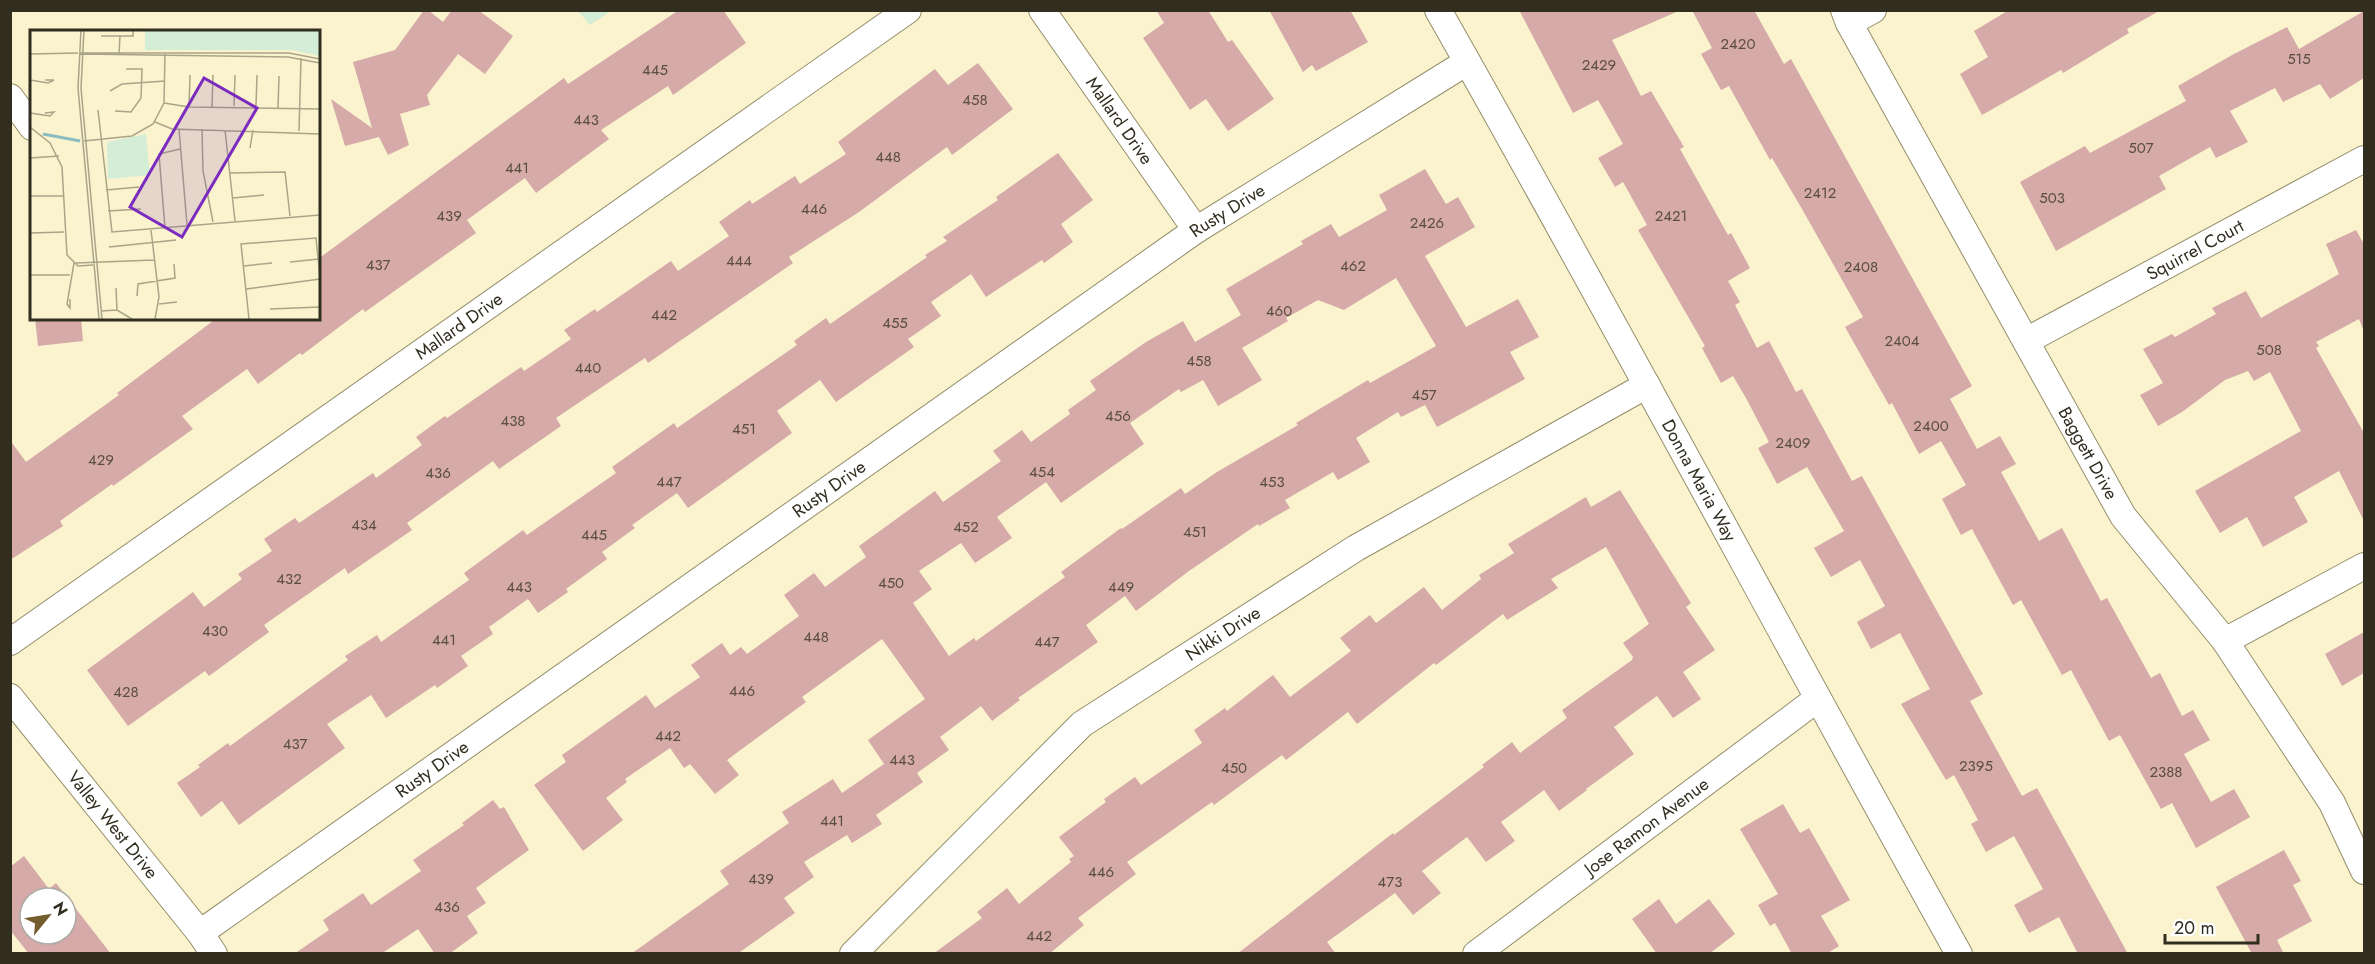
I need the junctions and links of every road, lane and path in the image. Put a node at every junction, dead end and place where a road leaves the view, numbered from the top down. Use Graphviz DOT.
graph roads {
  1 [pos="908,10"];
  2 [pos="1042,10"];
  3 [pos="1438,10"];
  4 [pos="1873,10"];
  5 [pos="1847,17"];
  6 [pos="1467,62"];
  7 [pos="10,97"];
  8 [pos="30,124"];
  9 [pos="2364,159"];
  10 [pos="1196,230"];
  11 [pos="2026,341"];
  12 [pos="1647,385"];
  13 [pos="2364,566"];
  14 [pos="2225,641"];
  15 [pos="10,642"];
  16 [pos="10,697"];
  17 [pos="1817,699"];
  18 [pos="2364,871"];
  19 [pos="207,943"];
  20 [pos="853,954"];
  21 [pos="1476,954"];
  22 [pos="1959,954"];
  1 -- 15 [label="street, Mallard Drive"];
  2 -- 10 [label="street, Mallard Drive"];
  3 -- 6 [label="street, Donna Maria Way"];
  4 -- 5 [label="street"];
  5 -- 11 [label="street, Baggett Drive"];
  6 -- 10 [label="street, Rusty Drive"];
  6 -- 12 [label="street, Donna Maria Way"];
  7 -- 8 [label="street"];
  9 -- 11 [label="street, Squirrel Court"];
  10 -- 19 [label="street, Rusty Drive"];
  11 -- 14 [label="street, Baggett Drive"];
  12 -- 17 [label="street, Donna Maria Way"];
  12 -- 20 [label="street, Nikki Drive"];
  13 -- 14 [label="street"];
  14 -- 18 [label="street, Baggett Drive"];
  16 -- 19 [label="street, Valley West Drive"];
  17 -- 21 [label="street, Jose Ramon Avenue"];
  17 -- 22 [label="street, Donna Maria Way"];
}
